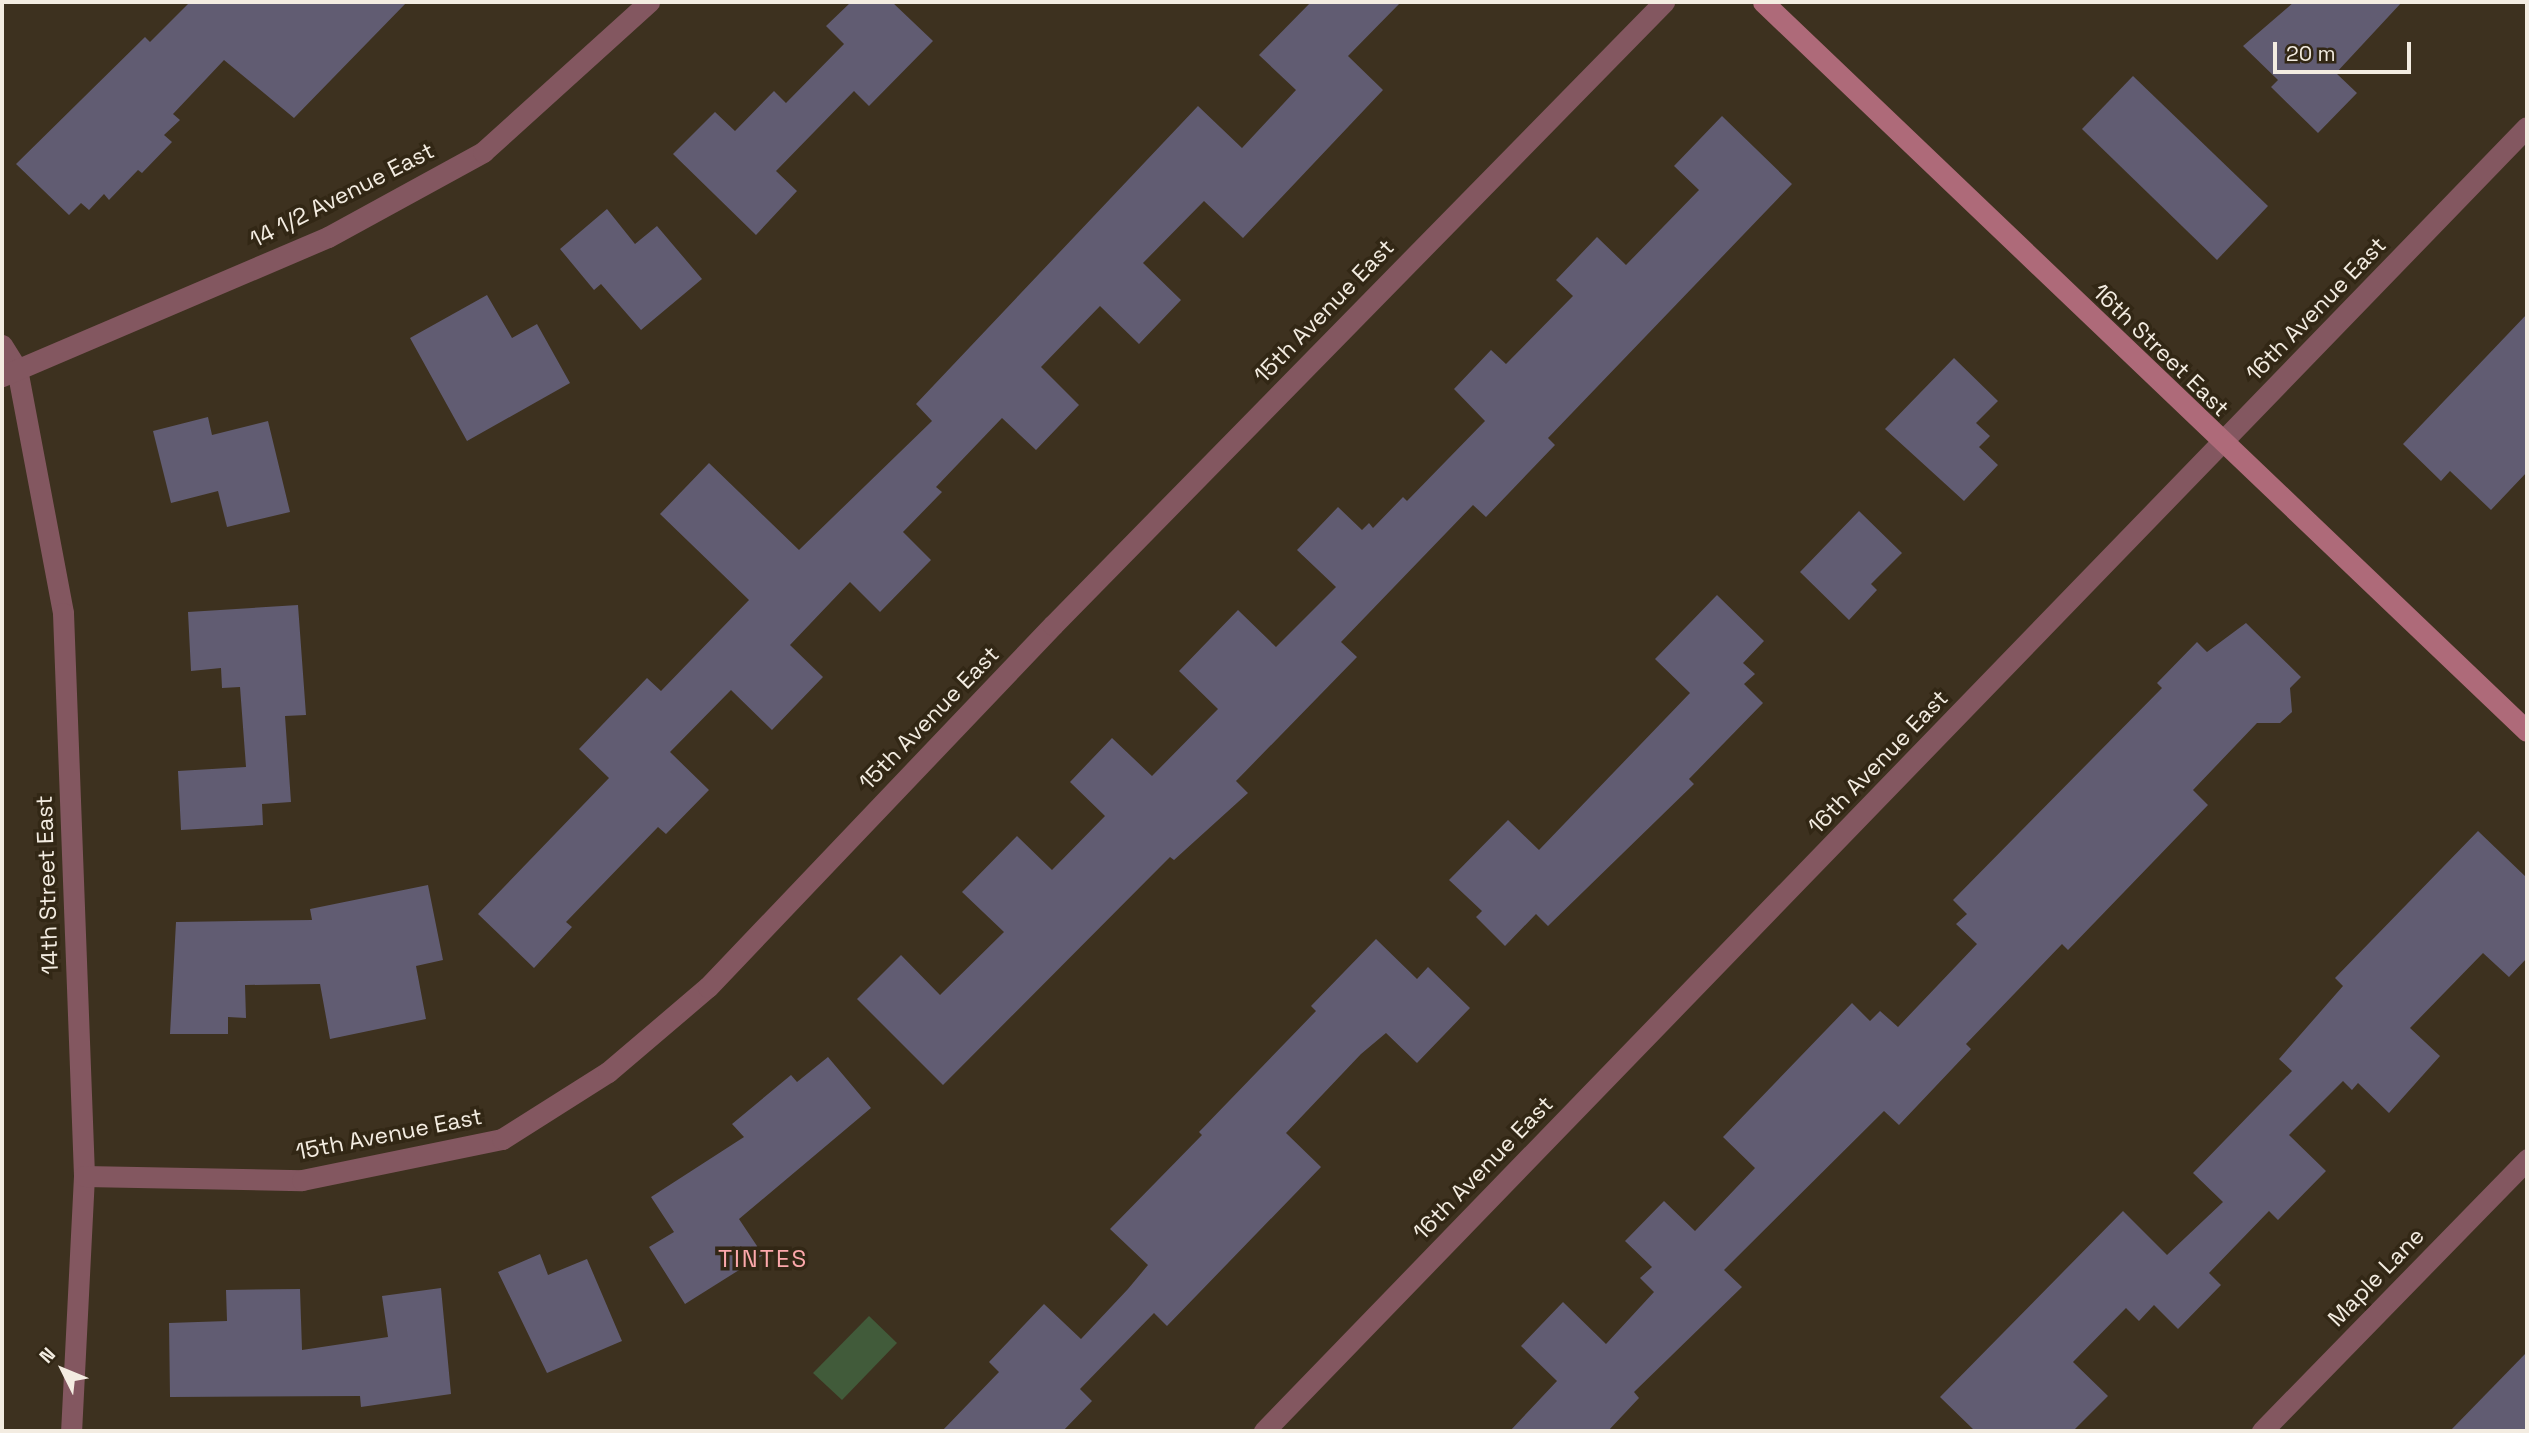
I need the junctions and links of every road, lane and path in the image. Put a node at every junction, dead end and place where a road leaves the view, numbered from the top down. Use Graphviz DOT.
graph roads {
  1 [pos="649,2"];
  2 [pos="1664,2"];
  3 [pos="1762,2"];
  4 [pos="2527,127"];
  5 [pos="2,345"];
  6 [pos="10,373"];
  7 [pos="2222,445"];
  8 [pos="2527,731"];
  9 [pos="2527,1158"];
  10 [pos="84,1176"];
  11 [pos="71,1431"];
  12 [pos="1264,1431"];
  13 [pos="2262,1431"];
  1 -- 6 [label="street, 14 1/2 Avenue East"];
  2 -- 10 [label="street, 15th Avenue East"];
  3 -- 7 [label="street, 16th Street East"];
  4 -- 7 [label="street, 16th Avenue East"];
  5 -- 6 [label="street, 14th Street East"];
  6 -- 10 [label="street, 14th Street East"];
  7 -- 8 [label="street, 16th Street East"];
  7 -- 12 [label="street, 16th Avenue East"];
  9 -- 13 [label="street, Maple Lane"];
  10 -- 11 [label="street, 14th Street East"];
}
